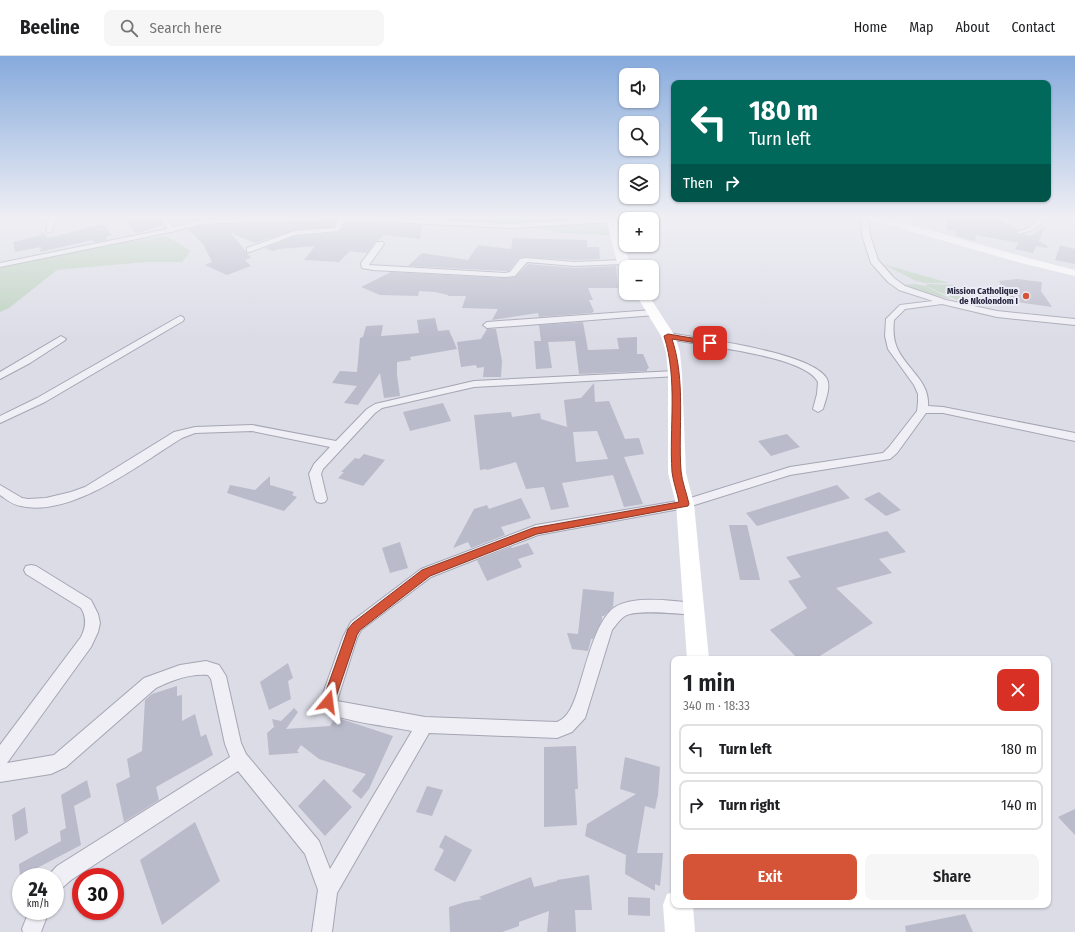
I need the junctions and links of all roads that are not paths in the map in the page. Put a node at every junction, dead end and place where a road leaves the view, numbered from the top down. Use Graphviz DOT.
graph roads {
  1 [pos="40,257"];
  2 [pos="370,257"];
  3 [pos="873,257"];
  4 [pos="1011,257"];
  5 [pos="0,265"];
  6 [pos="619,265"];
  7 [pos="1075,273"];
  8 [pos="902,288"];
  9 [pos="645,300"];
  10 [pos="944,302"];
  11 [pos="903,307"];
  12 [pos="653,313"];
  13 [pos="180,319"];
  14 [pos="1075,322"];
  15 [pos="487,324"];
  16 [pos="668,336"];
  17 [pos="61,339"];
  18 [pos="675,374"];
  19 [pos="0,376"];
  20 [pos="818,409"];
  21 [pos="922,411"];
  22 [pos="0,420"];
  23 [pos="1075,437"];
  24 [pos="338,445"];
  25 [pos="0,489"];
  26 [pos="320,499"];
  27 [pos="685,504"];
  28 [pos="31,570"];
  29 [pos="694,609"];
  30 [pos="698,656"];
  31 [pos="425,725"];
  32 [pos="0,759"];
  33 [pos="240,760"];
  34 [pos="0,773"];
  35 [pos="64,873"];
  36 [pos="328,890"];
  37 [pos="678,908"];
  38 [pos="322,932"];
  39 [pos="680,932"];
  1 -- 5 [label="street"];
  2 -- 6 [label="street"];
  3 -- 8 [label="street"];
  4 -- 7 [label="main road"];
  8 -- 10 [label="street"];
  8 -- 11 [label="street"];
  9 -- 12 [label="main road"];
  10 -- 11 [label="street"];
  10 -- 14 [label="street"];
  11 -- 21 [label="street"];
  12 -- 15 [label="street"];
  12 -- 16 [label="main road"];
  13 -- 22 [label="street"];
  16 -- 18 [label="main road"];
  16 -- 20 [label="street"];
  17 -- 19 [label="street"];
  18 -- 24 [label="street"];
  18 -- 27 [label="main road"];
  21 -- 23 [label="street"];
  21 -- 27 [label="street"];
  24 -- 25 [label="street"];
  24 -- 26 [label="street"];
  27 -- 29 [label="main road"];
  27 -- 31 [label="street"];
  28 -- 32 [label="street"];
  29 -- 30 [label="main road"];
  29 -- 31 [label="street"];
  31 -- 36 [label="street"];
  33 -- 34 [label="street"];
  33 -- 35 [label="street"];
  33 -- 36 [label="street"];
  36 -- 38 [label="street"];
  37 -- 39 [label="main road"];
}
